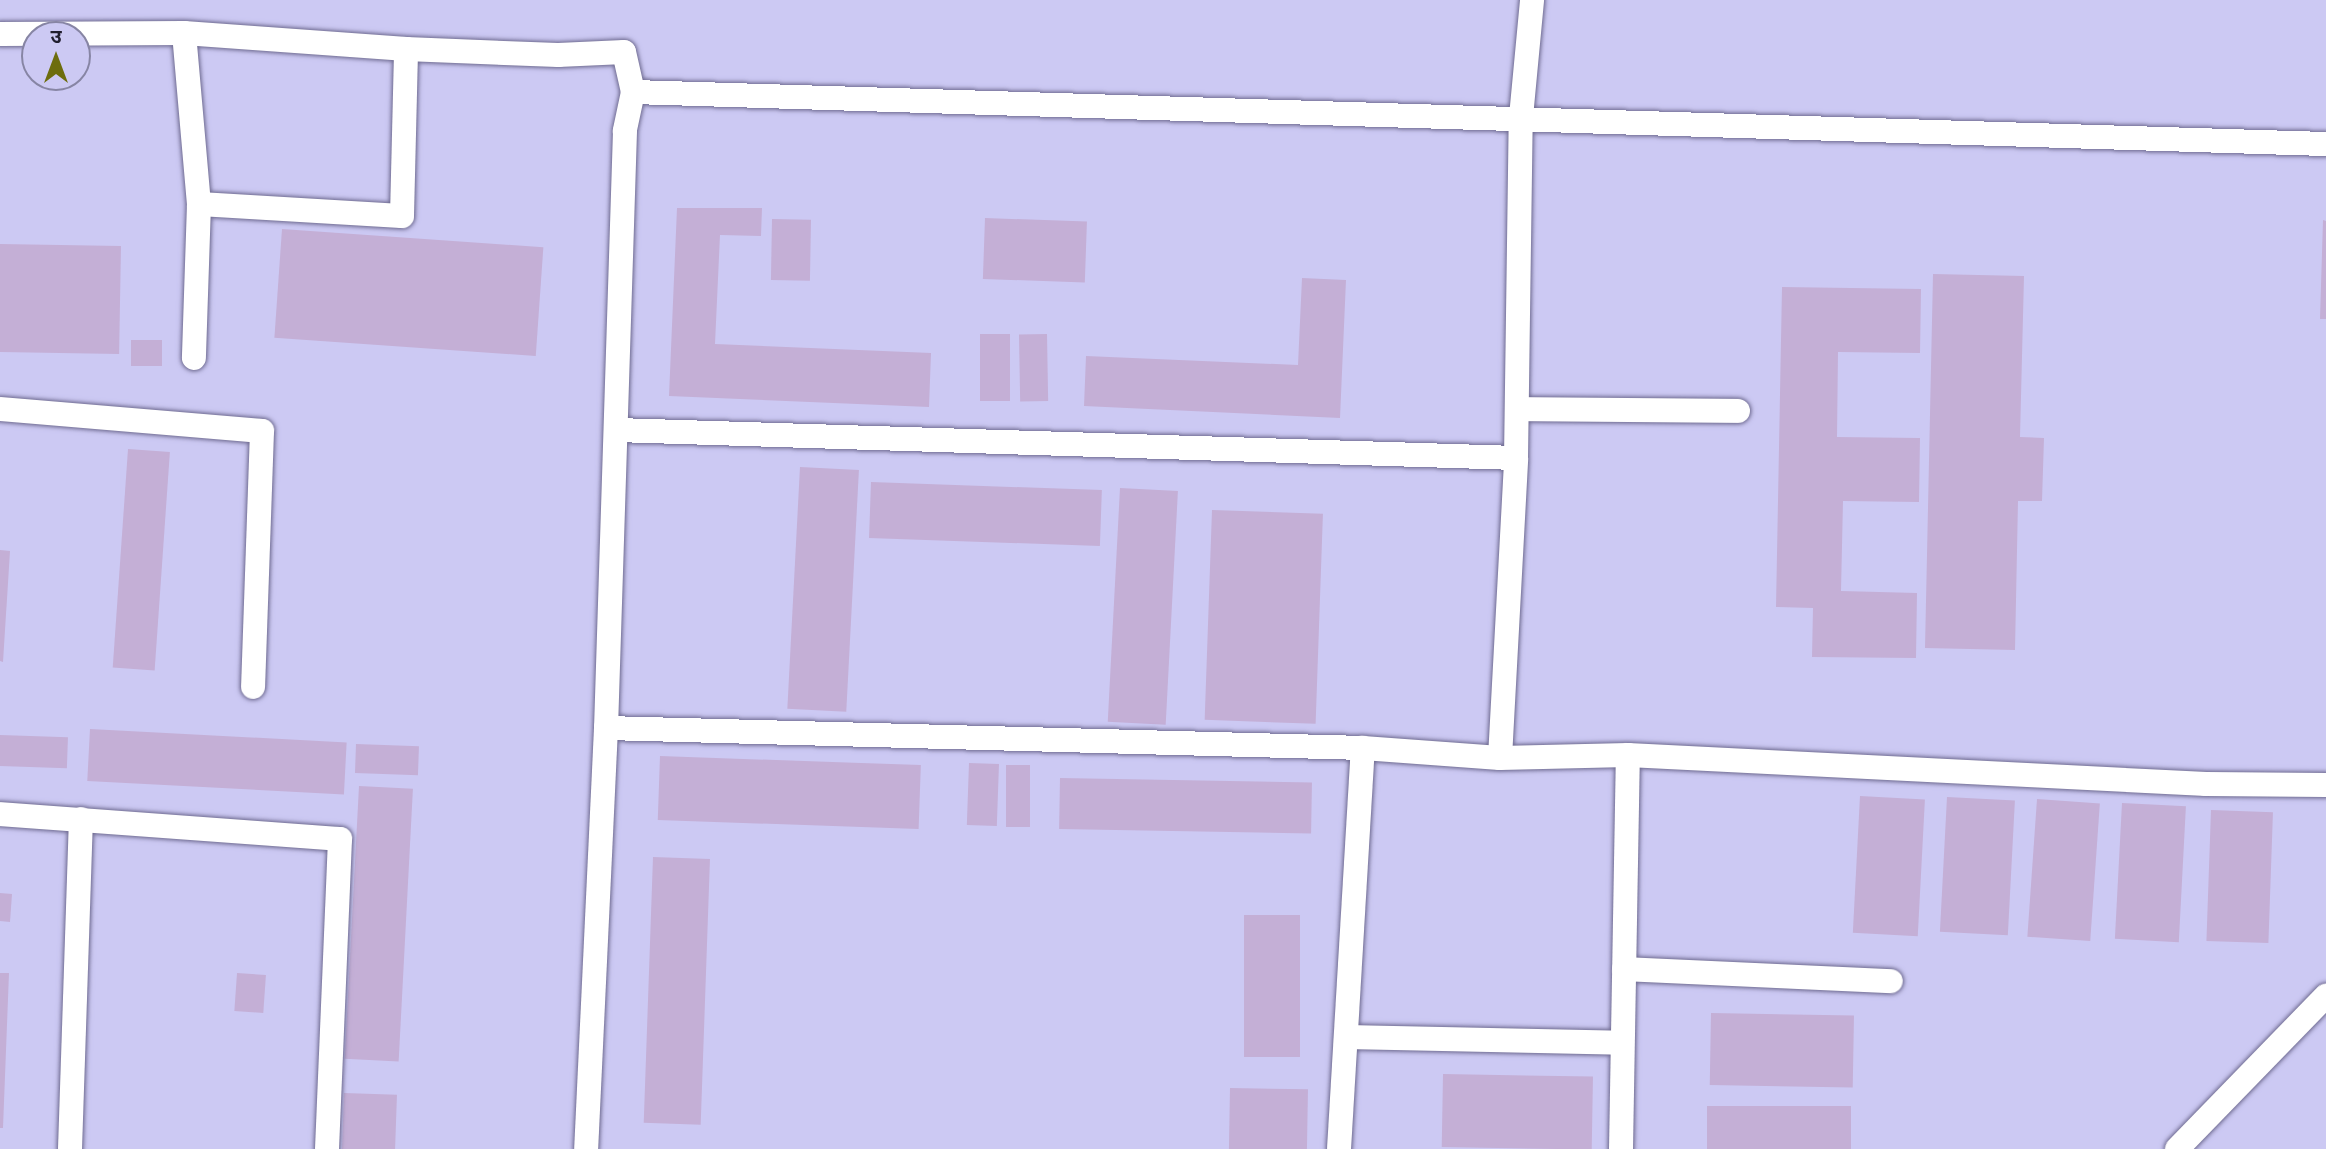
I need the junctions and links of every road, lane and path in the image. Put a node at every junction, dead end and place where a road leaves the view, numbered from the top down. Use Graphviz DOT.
graph roads {
  1 [pos="1532,0"];
  2 [pos="184,33"];
  3 [pos="0,34"];
  4 [pos="406,49"];
  5 [pos="633,92"];
  6 [pos="1521,117"];
  7 [pos="2326,144"];
  8 [pos="199,204"];
  9 [pos="194,358"];
  10 [pos="0,409"];
  11 [pos="1517,409"];
  12 [pos="1738,411"];
  13 [pos="616,430"];
  14 [pos="1516,458"];
  15 [pos="253,687"];
  16 [pos="606,728"];
  17 [pos="1363,748"];
  18 [pos="1628,755"];
  19 [pos="1500,758"];
  20 [pos="2326,785"];
  21 [pos="0,814"];
  22 [pos="81,818"];
  23 [pos="1623,969"];
  24 [pos="1891,981"];
  25 [pos="2326,996"];
  26 [pos="1346,1037"];
  27 [pos="1622,1043"];
  28 [pos="70,1149"];
  29 [pos="327,1149"];
  30 [pos="586,1149"];
  31 [pos="1339,1149"];
  32 [pos="1621,1149"];
  33 [pos="2177,1149"];
  1 -- 6 [label="lane"];
  2 -- 3 [label="lane"];
  2 -- 4 [label="lane"];
  2 -- 8 [label="lane"];
  4 -- 5 [label="lane"];
  4 -- 8 [label="lane"];
  5 -- 6 [label="lane"];
  5 -- 13 [label="lane"];
  6 -- 7 [label="lane"];
  6 -- 11 [label="lane"];
  8 -- 9 [label="lane"];
  10 -- 15 [label="lane"];
  11 -- 12 [label="lane"];
  11 -- 14 [label="lane"];
  13 -- 14 [label="lane"];
  13 -- 16 [label="lane"];
  14 -- 19 [label="lane"];
  16 -- 17 [label="lane"];
  16 -- 30 [label="lane"];
  17 -- 19 [label="lane"];
  17 -- 26 [label="lane"];
  18 -- 19 [label="lane"];
  18 -- 20 [label="lane"];
  18 -- 23 [label="lane"];
  21 -- 22 [label="lane"];
  22 -- 28 [label="lane"];
  22 -- 29 [label="lane"];
  23 -- 24 [label="lane"];
  23 -- 27 [label="lane"];
  25 -- 33 [label="lane"];
  26 -- 27 [label="lane"];
  26 -- 31 [label="lane"];
  27 -- 32 [label="lane"];
}
